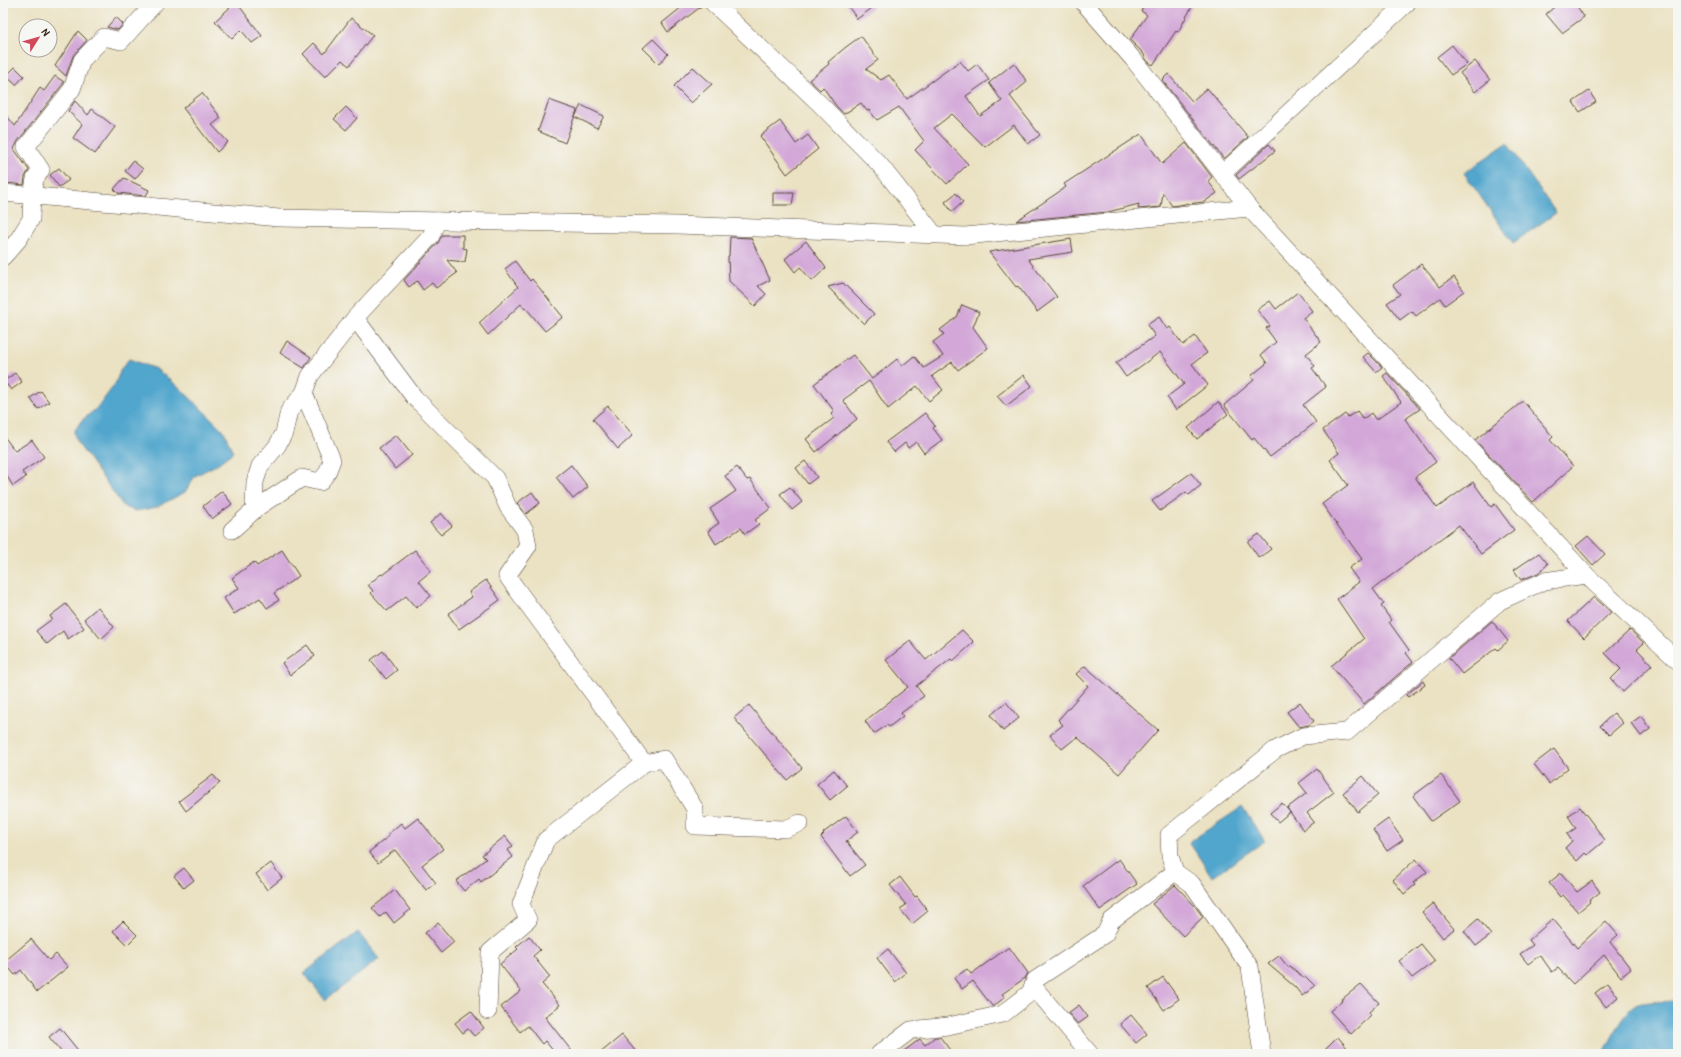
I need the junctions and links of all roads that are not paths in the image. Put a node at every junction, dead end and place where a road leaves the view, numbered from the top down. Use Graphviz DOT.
graph roads {
  1 [pos="155,3"];
  2 [pos="712,3"];
  3 [pos="1084,3"];
  4 [pos="1407,3"];
  5 [pos="1222,174"];
  6 [pos="3,193"];
  7 [pos="32,195"];
  8 [pos="1249,208"];
  9 [pos="437,221"];
  10 [pos="934,234"];
  11 [pos="3,257"];
  12 [pos="355,318"];
  13 [pos="304,393"];
  14 [pos="258,507"];
  15 [pos="232,530"];
  16 [pos="1586,575"];
  17 [pos="1678,661"];
  18 [pos="644,763"];
  19 [pos="800,823"];
  20 [pos="1175,872"];
  21 [pos="1033,986"];
  22 [pos="488,1011"];
  23 [pos="880,1054"];
  24 [pos="1090,1054"];
  25 [pos="1262,1054"];
  1 -- 7 [label="street"];
  2 -- 10 [label="street"];
  3 -- 5 [label="street"];
  4 -- 5 [label="street"];
  5 -- 8 [label="street"];
  6 -- 7 [label="street"];
  7 -- 9 [label="street"];
  7 -- 11 [label="street"];
  8 -- 10 [label="street"];
  8 -- 16 [label="street"];
  9 -- 10 [label="street"];
  9 -- 12 [label="street"];
  12 -- 13 [label="street"];
  12 -- 18 [label="street"];
  13 -- 14 [label="street"];
  13 -- 14 [label="street"];
  14 -- 15 [label="street"];
  16 -- 17 [label="street"];
  16 -- 20 [label="street"];
  18 -- 19 [label="street"];
  18 -- 22 [label="street"];
  20 -- 21 [label="street"];
  20 -- 25 [label="street"];
  21 -- 23 [label="street"];
  21 -- 24 [label="street"];
}
